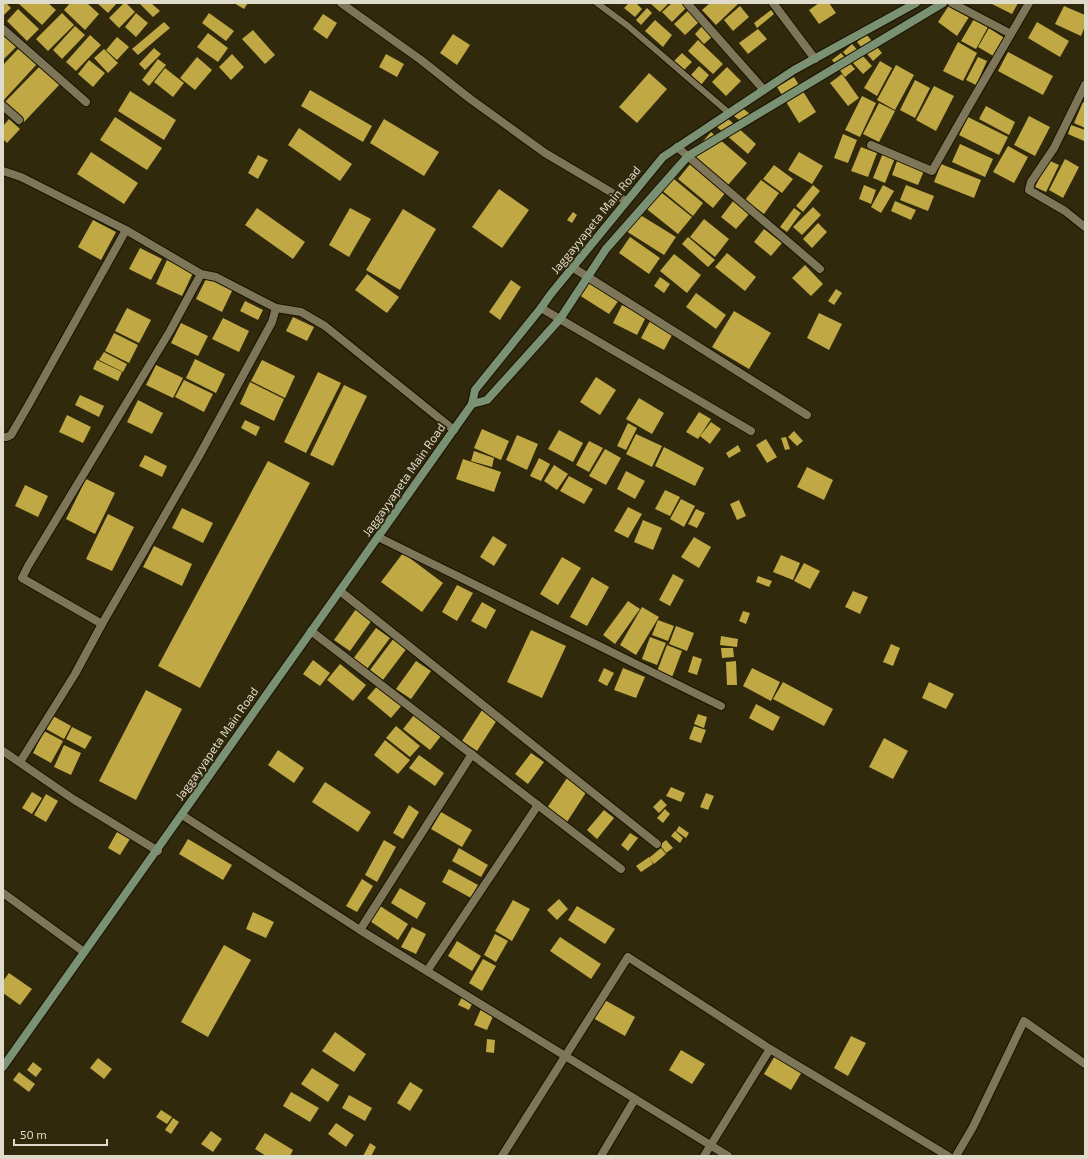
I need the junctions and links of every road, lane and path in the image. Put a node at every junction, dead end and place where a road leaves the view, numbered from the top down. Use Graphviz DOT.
graph roads {
  1 [pos="341,3"];
  2 [pos="597,3"];
  3 [pos="687,3"];
  4 [pos="773,3"];
  5 [pos="916,3"];
  6 [pos="943,3"];
  7 [pos="952,3"];
  8 [pos="1029,3"];
  9 [pos="3,29"];
  10 [pos="1011,34"];
  11 [pos="815,59"];
  12 [pos="1085,85"];
  13 [pos="764,90"];
  14 [pos="86,102"];
  15 [pos="3,106"];
  16 [pos="729,113"];
  17 [pos="19,120"];
  18 [pos="871,145"];
  19 [pos="677,147"];
  20 [pos="688,156"];
  21 [pos="3,171"];
  22 [pos="626,201"];
  23 [pos="1085,227"];
  24 [pos="126,230"];
  25 [pos="572,267"];
  26 [pos="820,269"];
  27 [pos="201,274"];
  28 [pos="587,277"];
  29 [pos="276,308"];
  30 [pos="541,308"];
  31 [pos="560,319"];
  32 [pos="472,404"];
  33 [pos="807,415"];
  34 [pos="454,430"];
  35 [pos="751,431"];
  36 [pos="3,437"];
  37 [pos="378,537"];
  38 [pos="340,591"];
  39 [pos="102,624"];
  40 [pos="312,631"];
  41 [pos="721,706"];
  42 [pos="3,751"];
  43 [pos="472,754"];
  44 [pos="20,762"];
  45 [pos="538,805"];
  46 [pos="182,815"];
  47 [pos="657,844"];
  48 [pos="157,851"];
  49 [pos="621,869"];
  50 [pos="3,893"];
  51 [pos="360,930"];
  52 [pos="84,952"];
  53 [pos="427,971"];
  54 [pos="770,1049"];
  55 [pos="565,1056"];
  56 [pos="1085,1064"];
  57 [pos="3,1067"];
  58 [pos="635,1099"];
  59 [pos="710,1145"];
  60 [pos="502,1156"];
  61 [pos="601,1156"];
  62 [pos="704,1156"];
  63 [pos="728,1156"];
  64 [pos="948,1156"];
  65 [pos="956,1156"];
  1 -- 22 [label="street"];
  2 -- 16 [label="lane"];
  3 -- 13 [label="street"];
  4 -- 11 [label="street"];
  5 -- 11 [label="main road, Jaggayyapeta Main Road"];
  6 -- 20 [label="main road"];
  7 -- 10 [label="street"];
  8 -- 10 [label="street"];
  9 -- 14 [label="street"];
  10 -- 18 [label="street"];
  11 -- 13 [label="main road, Jaggayyapeta Main Road"];
  12 -- 23 [label="street"];
  13 -- 16 [label="main road, Jaggayyapeta Main Road"];
  15 -- 17 [label="street"];
  16 -- 19 [label="main road, Jaggayyapeta Main Road"];
  19 -- 20 [label="street"];
  19 -- 22 [label="main road, Jaggayyapeta Main Road"];
  20 -- 26 [label="street"];
  20 -- 28 [label="main road"];
  21 -- 24 [label="street"];
  22 -- 25 [label="main road, Jaggayyapeta Main Road"];
  24 -- 27 [label="street"];
  24 -- 36 [label="street"];
  25 -- 28 [label="street"];
  25 -- 30 [label="main road, Jaggayyapeta Main Road"];
  27 -- 29 [label="street"];
  27 -- 39 [label="street"];
  28 -- 31 [label="main road"];
  28 -- 33 [label="street"];
  29 -- 34 [label="street"];
  29 -- 39 [label="street"];
  30 -- 31 [label="street"];
  30 -- 32 [label="main road, Jaggayyapeta Main Road"];
  31 -- 32 [label="main road"];
  31 -- 35 [label="street"];
  32 -- 34 [label="main road, Jaggayyapeta Main Road"];
  34 -- 37 [label="main road, Jaggayyapeta Main Road"];
  37 -- 38 [label="main road, Jaggayyapeta Main Road"];
  37 -- 41 [label="street"];
  38 -- 40 [label="main road, Jaggayyapeta Main Road"];
  38 -- 47 [label="street"];
  39 -- 44 [label="street"];
  40 -- 43 [label="street"];
  40 -- 46 [label="main road, Jaggayyapeta Main Road"];
  42 -- 44 [label="street"];
  43 -- 45 [label="street"];
  43 -- 51 [label="street"];
  44 -- 48 [label="street"];
  45 -- 49 [label="street"];
  45 -- 53 [label="street"];
  46 -- 48 [label="main road, Jaggayyapeta Main Road"];
  46 -- 51 [label="street"];
  48 -- 52 [label="main road, Jaggayyapeta Main Road"];
  50 -- 52 [label="street"];
  51 -- 53 [label="street"];
  52 -- 57 [label="main road, Jaggayyapeta Main Road"];
  53 -- 55 [label="street"];
  54 -- 55 [label="street"];
  54 -- 59 [label="street"];
  54 -- 64 [label="street"];
  55 -- 58 [label="street"];
  55 -- 60 [label="street"];
  56 -- 65 [label="street"];
  58 -- 59 [label="street"];
  58 -- 61 [label="street"];
  59 -- 62 [label="street"];
  59 -- 63 [label="street"];
}
